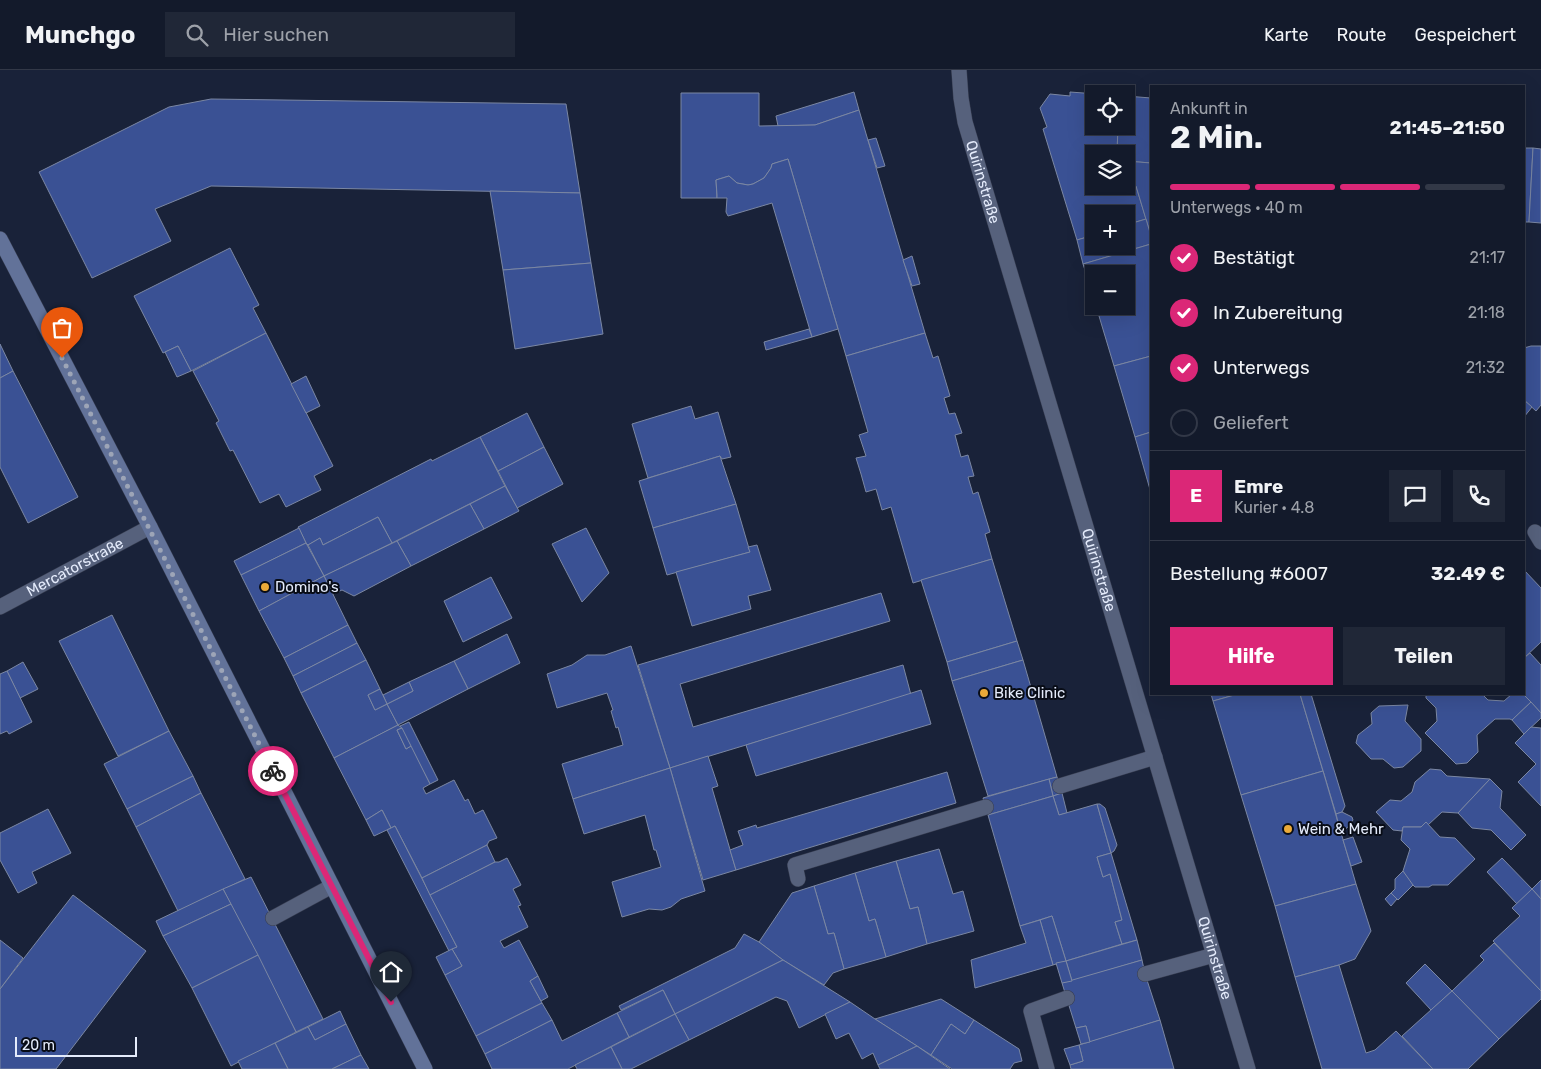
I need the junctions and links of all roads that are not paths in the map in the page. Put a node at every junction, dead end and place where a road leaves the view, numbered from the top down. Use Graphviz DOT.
graph roads {
  1 [pos="959,70"];
  2 [pos="0,239"];
  3 [pos="150,527"];
  4 [pos="0,607"];
  5 [pos="1155,757"];
  6 [pos="1060,786"];
  7 [pos="986,807"];
  8 [pos="798,878"];
  9 [pos="332,886"];
  10 [pos="272,918"];
  11 [pos="1214,955"];
  12 [pos="1145,974"];
  13 [pos="1067,998"];
  14 [pos="425,1069"];
  15 [pos="1046,1069"];
  16 [pos="1248,1069"];
  1 -- 5 [label="street, Quirinstraße"];
  2 -- 3 [label="main road"];
  3 -- 4 [label="street, Mercatorstraße"];
  3 -- 9 [label="main road"];
  5 -- 6 [label="street"];
  5 -- 11 [label="street, Quirinstraße"];
  7 -- 8 [label="street"];
  9 -- 10 [label="street"];
  9 -- 14 [label="main road"];
  11 -- 12 [label="street"];
  11 -- 16 [label="street, Quirinstraße"];
  13 -- 15 [label="street"];
}
